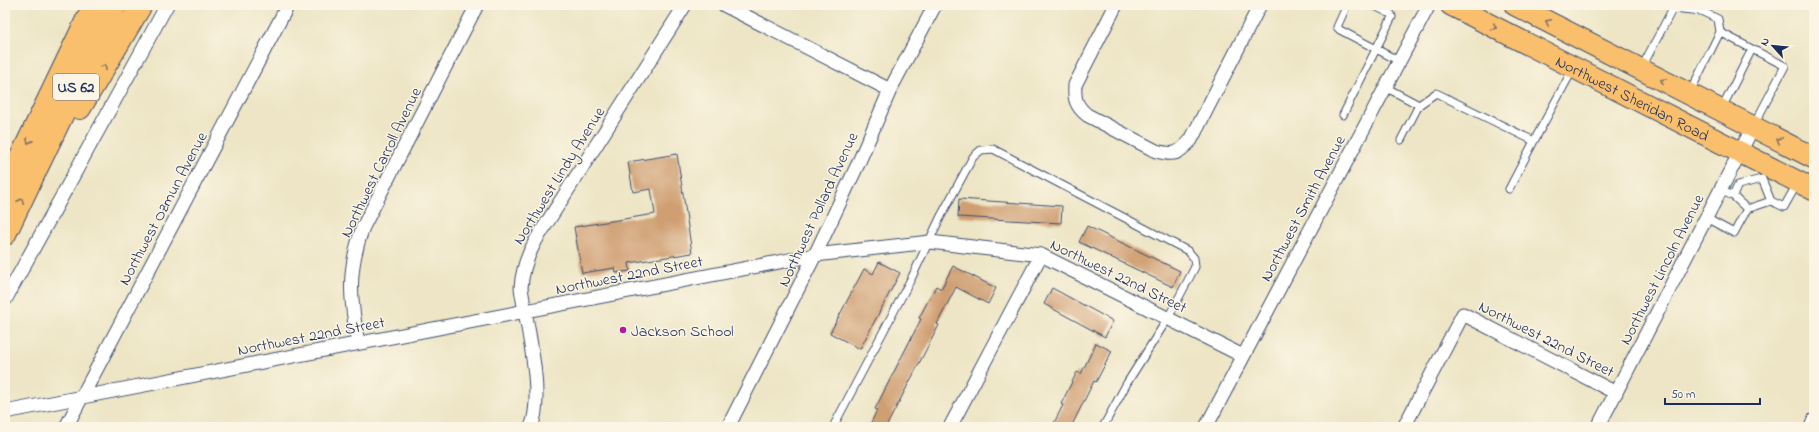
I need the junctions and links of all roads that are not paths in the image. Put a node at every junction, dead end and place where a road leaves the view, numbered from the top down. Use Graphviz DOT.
graph roads {
  1 [pos="79,5"];
  2 [pos="94,5"];
  3 [pos="115,5"];
  4 [pos="141,5"];
  5 [pos="168,5"];
  6 [pos="288,5"];
  7 [pos="477,5"];
  8 [pos="685,5"];
  9 [pos="724,5"];
  10 [pos="935,5"];
  11 [pos="1116,5"];
  12 [pos="1260,5"];
  13 [pos="1346,5"];
  14 [pos="1373,5"];
  15 [pos="1429,5"];
  16 [pos="1515,5"];
  17 [pos="1457,6"];
  18 [pos="1720,32"];
  19 [pos="1377,49"];
  20 [pos="1752,49"];
  21 [pos="1399,61"];
  22 [pos="1574,68"];
  23 [pos="1640,69"];
  24 [pos="1385,87"];
  25 [pos="890,90"];
  26 [pos="1689,94"];
  27 [pos="1419,104"];
  28 [pos="46,106"];
  29 [pos="1721,110"];
  30 [pos="1343,115"];
  31 [pos="1753,127"];
  32 [pos="1401,140"];
  33 [pos="1534,141"];
  34 [pos="1740,152"];
  35 [pos="1814,158"];
  36 [pos="36,169"];
  37 [pos="1765,173"];
  38 [pos="1806,186"];
  39 [pos="1509,189"];
  40 [pos="5,190"];
  41 [pos="1720,190"];
  42 [pos="1732,196"];
  43 [pos="1771,200"];
  44 [pos="1747,209"];
  45 [pos="1706,218"];
  46 [pos="5,234"];
  47 [pos="930,242"];
  48 [pos="1041,255"];
  49 [pos="815,256"];
  50 [pos="5,300"];
  51 [pos="525,312"];
  52 [pos="1168,318"];
  53 [pos="358,343"];
  54 [pos="1243,356"];
  55 [pos="1616,393"];
  56 [pos="81,397"];
  57 [pos="5,412"];
  58 [pos="1814,420"];
  59 [pos="66,427"];
  60 [pos="531,427"];
  61 [pos="728,427"];
  62 [pos="833,427"];
  63 [pos="950,427"];
  64 [pos="1103,427"];
  65 [pos="1206,427"];
  66 [pos="1404,427"];
  67 [pos="1598,427"];
  68 [pos="1811,427"];
  1 -- 28 [label="highway"];
  2 -- 28 [label="highway, US 62"];
  3 -- 36 [label="highway, US 62"];
  36 -- 4 [label="highway, one-way"];
  5 -- 50 [label="street"];
  6 -- 56 [label="street, Northwest Ozmun Avenue"];
  7 -- 53 [label="street, Northwest Carroll Avenue"];
  8 -- 51 [label="street, Northwest Lindy Avenue"];
  9 -- 25 [label="street"];
  10 -- 25 [label="street, Northwest Pollard Avenue"];
  11 -- 12 [label="street"];
  13 -- 19 [label="lane"];
  14 -- 19 [label="lane"];
  15 -- 21 [label="street, Northwest Smith Avenue"];
  23 -- 16 [label="main road, Northwest Sheridan Road, one-way"];
  17 -- 22 [label="main road, Northwest Sheridan Road, one-way"];
  18 -- 20 [label="lane"];
  18 -- 23 [label="lane"];
  18 -- 26 [label="lane"];
  19 -- 21 [label="lane"];
  19 -- 30 [label="lane"];
  20 -- 29 [label="lane"];
  20 -- 31 [label="lane"];
  21 -- 24 [label="street, Northwest Smith Avenue"];
  22 -- 33 [label="lane"];
  22 -- 34 [label="main road, Northwest Sheridan Road"];
  26 -- 23 [label="main road, Northwest Sheridan Road, one-way"];
  24 -- 27 [label="lane"];
  24 -- 54 [label="street, Northwest Smith Avenue"];
  25 -- 49 [label="street, Northwest Pollard Avenue"];
  26 -- 29 [label="main road, Northwest Sheridan Road"];
  27 -- 32 [label="lane"];
  27 -- 33 [label="lane"];
  28 -- 40 [label="highway, US 62, one-way"];
  29 -- 31 [label="main road, Northwest Sheridan Road"];
  31 -- 34 [label="street, Northwest Lincoln Avenue"];
  35 -- 31 [label="main road, Northwest Sheridan Road, one-way"];
  33 -- 39 [label="lane"];
  34 -- 37 [label="main road, Northwest Sheridan Road"];
  34 -- 41 [label="street, Northwest Lincoln Avenue"];
  46 -- 36 [label="highway, US 62, one-way"];
  37 -- 38 [label="main road, Northwest Sheridan Road"];
  37 -- 42 [label="lane"];
  37 -- 43 [label="lane"];
  38 -- 43 [label="lane"];
  41 -- 42 [label="lane"];
  41 -- 45 [label="street, Northwest Lincoln Avenue"];
  42 -- 44 [label="lane"];
  43 -- 44 [label="lane"];
  44 -- 45 [label="lane"];
  45 -- 55 [label="street, Northwest Lincoln Avenue"];
  47 -- 48 [label="street, Northwest 22nd Street"];
  47 -- 49 [label="street, Northwest 22nd Street"];
  47 -- 52 [label="lane"];
  47 -- 62 [label="lane"];
  48 -- 52 [label="street, Northwest 22nd Street"];
  48 -- 63 [label="street"];
  49 -- 51 [label="street, Northwest 22nd Street"];
  49 -- 61 [label="street, Northwest Pollard Avenue"];
  51 -- 53 [label="street, Northwest 22nd Street"];
  51 -- 60 [label="street, Northwest Lindy Avenue"];
  52 -- 54 [label="street, Northwest 22nd Street"];
  52 -- 64 [label="lane"];
  53 -- 56 [label="street, Northwest 22nd Street"];
  54 -- 65 [label="street, Northwest Smith Avenue"];
  55 -- 66 [label="street, Northwest 22nd Street"];
  55 -- 67 [label="street, Northwest Lincoln Avenue"];
  56 -- 57 [label="street, Northwest 22nd Street"];
  56 -- 59 [label="street, Northwest Ozmun Avenue"];
  58 -- 68 [label="street"];
}
